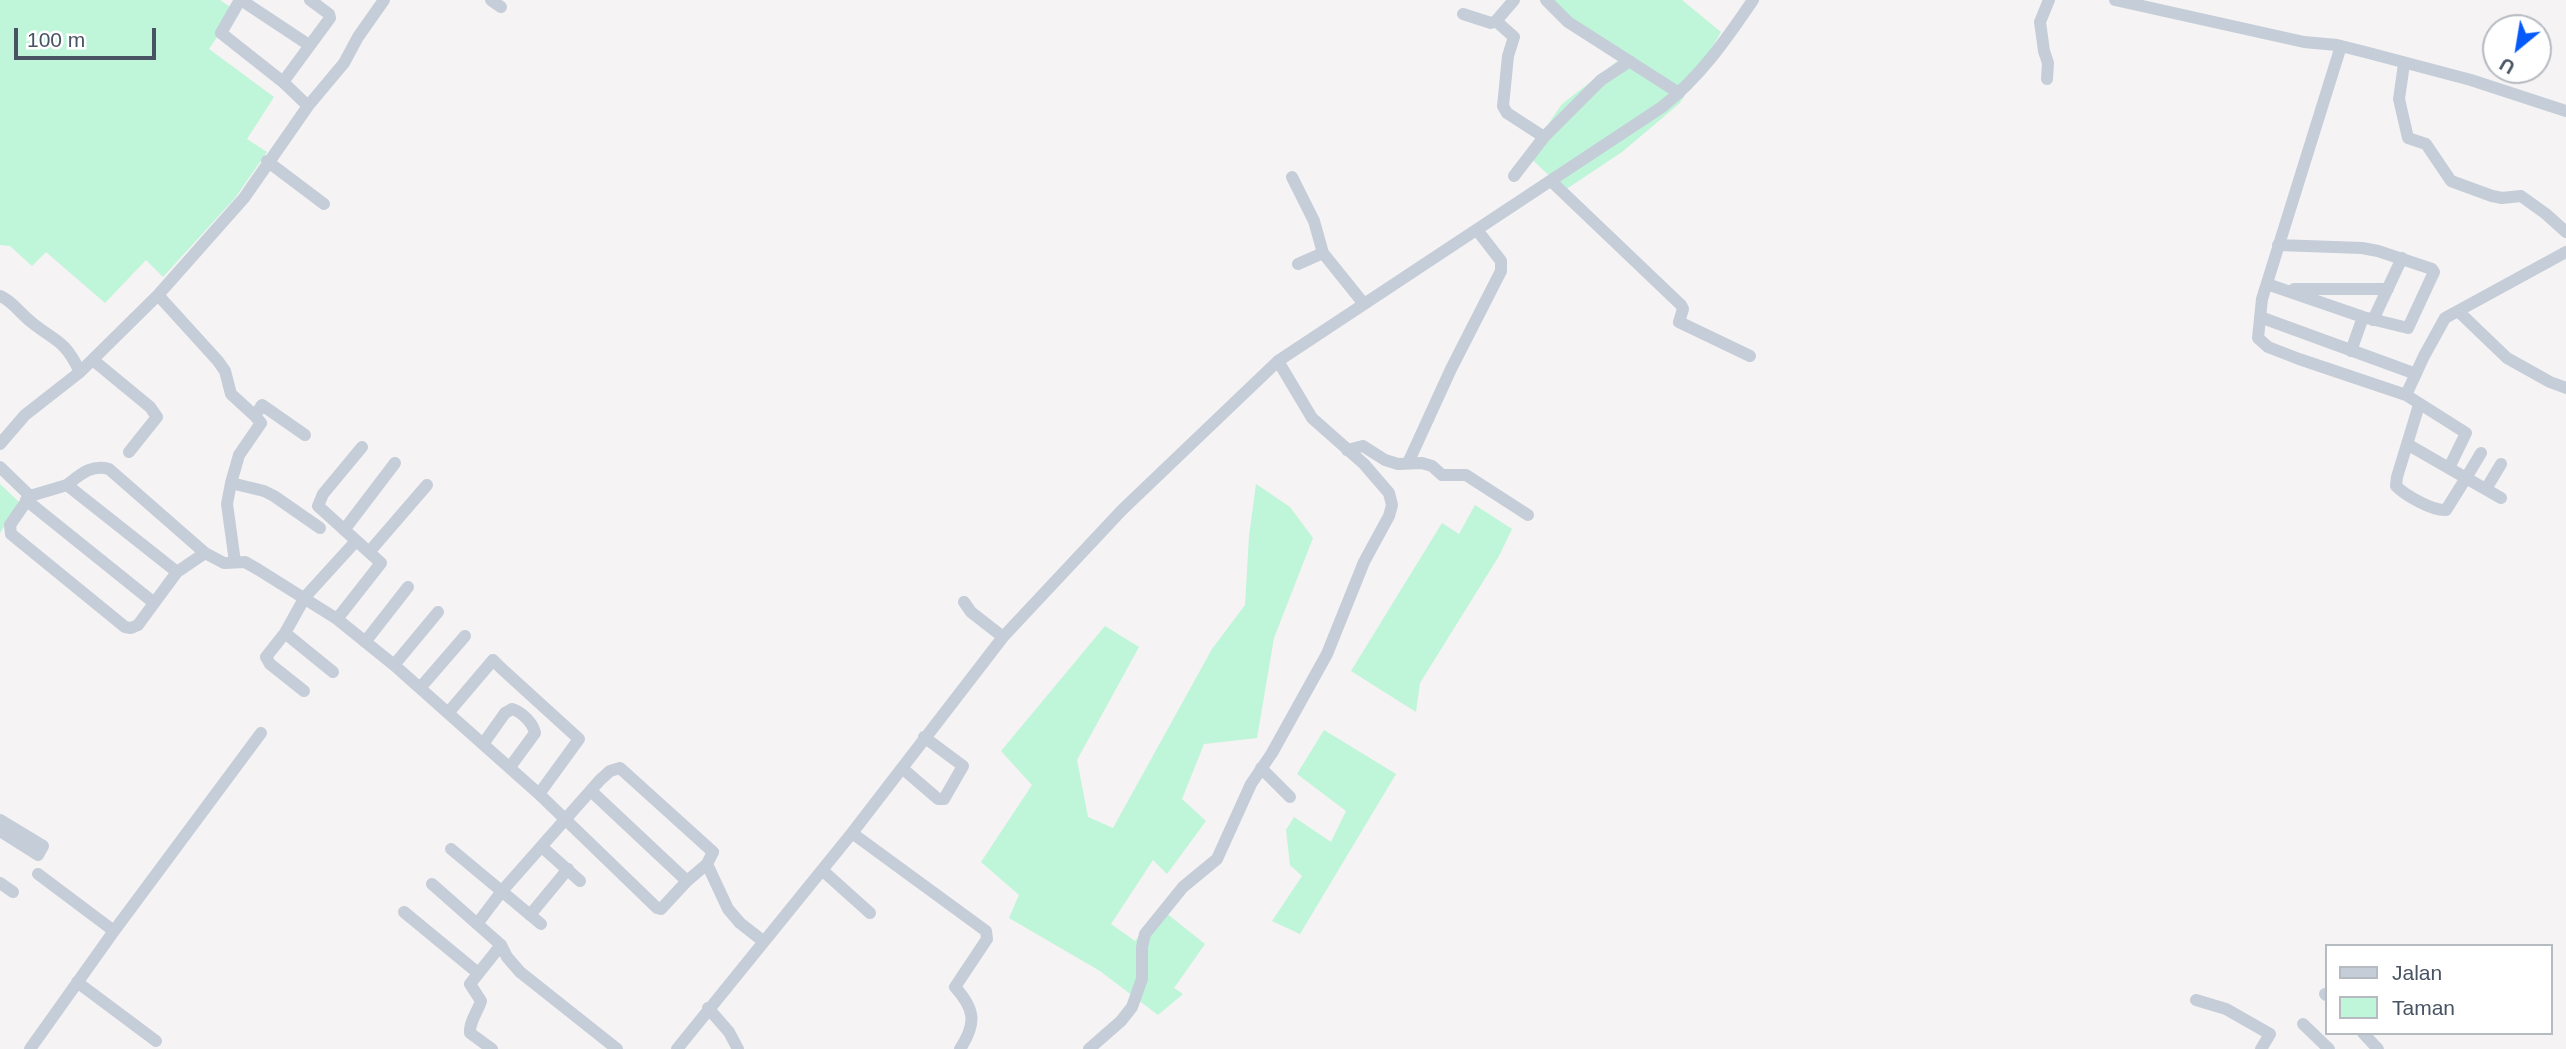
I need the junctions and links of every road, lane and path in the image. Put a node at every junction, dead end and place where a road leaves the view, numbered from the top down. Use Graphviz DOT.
graph roads {
  1 [pos="241,0"];
  2 [pos="310,0"];
  3 [pos="384,0"];
  4 [pos="1514,0"];
  5 [pos="1546,0"];
  6 [pos="1753,0"];
  7 [pos="2049,0"];
  8 [pos="2115,0"];
  9 [pos="1463,14"];
  10 [pos="1496,21"];
  11 [pos="309,45"];
  12 [pos="2339,46"];
  13 [pos="1630,61"];
  14 [pos="2404,64"];
  15 [pos="2047,79"];
  16 [pos="283,82"];
  17 [pos="1679,93"];
  18 [pos="307,106"];
  19 [pos="2566,111"];
  20 [pos="1544,137"];
  21 [pos="267,161"];
  22 [pos="1514,176"];
  23 [pos="1292,177"];
  24 [pos="1551,181"];
  25 [pos="324,204"];
  26 [pos="1477,230"];
  27 [pos="2566,232"];
  28 [pos="2278,245"];
  29 [pos="2566,252"];
  30 [pos="1324,253"];
  31 [pos="2402,258"];
  32 [pos="1298,264"];
  33 [pos="2267,284"];
  34 [pos="2283,289"];
  35 [pos="2388,289"];
  36 [pos="158,295"];
  37 [pos="0,296"];
  38 [pos="1364,304"];
  39 [pos="2458,311"];
  40 [pos="2260,317"];
  41 [pos="2368,318"];
  42 [pos="2351,351"];
  43 [pos="1750,356"];
  44 [pos="93,360"];
  45 [pos="1278,361"];
  46 [pos="80,372"];
  47 [pos="2416,374"];
  48 [pos="2566,388"];
  49 [pos="2406,395"];
  50 [pos="2419,405"];
  51 [pos="255,416"];
  52 [pos="306,435"];
  53 [pos="0,444"];
  54 [pos="2407,444"];
  55 [pos="362,447"];
  56 [pos="1347,450"];
  57 [pos="129,452"];
  58 [pos="2480,453"];
  59 [pos="395,463"];
  60 [pos="1408,463"];
  61 [pos="2501,464"];
  62 [pos="0,467"];
  63 [pos="2449,468"];
  64 [pos="2466,478"];
  65 [pos="231,483"];
  66 [pos="67,485"];
  67 [pos="427,485"];
  68 [pos="2486,489"];
  69 [pos="28,498"];
  70 [pos="2501,498"];
  71 [pos="1528,515"];
  72 [pos="320,528"];
  73 [pos="344,530"];
  74 [pos="356,541"];
  75 [pos="370,551"];
  76 [pos="205,553"];
  77 [pos="235,562"];
  78 [pos="177,572"];
  79 [pos="408,587"];
  80 [pos="305,597"];
  81 [pos="153,602"];
  82 [pos="964,602"];
  83 [pos="438,612"];
  84 [pos="337,619"];
  85 [pos="285,633"];
  86 [pos="465,636"];
  87 [pos="1003,637"];
  88 [pos="365,642"];
  89 [pos="394,665"];
  90 [pos="333,672"];
  91 [pos="420,688"];
  92 [pos="304,691"];
  93 [pos="448,713"];
  94 [pos="261,733"];
  95 [pos="924,737"];
  96 [pos="483,744"];
  97 [pos="510,767"];
  98 [pos="902,768"];
  99 [pos="1261,768"];
  100 [pos="591,791"];
  101 [pos="539,794"];
  102 [pos="1290,797"];
  103 [pos="0,820"];
  104 [pos="565,820"];
  105 [pos="0,831"];
  106 [pos="852,833"];
  107 [pos="542,847"];
  108 [pos="451,849"];
  109 [pos="707,864"];
  110 [pos="568,869"];
  111 [pos="822,870"];
  112 [pos="38,874"];
  113 [pos="580,881"];
  114 [pos="687,881"];
  115 [pos="0,883"];
  116 [pos="432,884"];
  117 [pos="502,891"];
  118 [pos="13,892"];
  119 [pos="404,912"];
  120 [pos="870,913"];
  121 [pos="530,915"];
  122 [pos="477,924"];
  123 [pos="541,924"];
  124 [pos="114,931"];
  125 [pos="763,942"];
  126 [pos="501,945"];
  127 [pos="478,973"];
  128 [pos="77,982"];
  129 [pos="2196,1000"];
  130 [pos="708,1008"];
  131 [pos="2303,1024"];
  132 [pos="2365,1035"];
  133 [pos="156,1041"];
  134 [pos="30,1049"];
  135 [pos="492,1049"];
  136 [pos="617,1049"];
  137 [pos="677,1049"];
  138 [pos="738,1049"];
  139 [pos="960,1049"];
  140 [pos="1089,1049"];
  141 [pos="2261,1049"];
  142 [pos="2329,1049"];
  143 [pos="2378,1049"];
  1 -- 11 [label="street"];
  1 -- 16 [label="street"];
  2 -- 11 [label="street"];
  3 -- 18 [label="street"];
  4 -- 10 [label="street"];
  5 -- 13 [label="street"];
  6 -- 17 [label="street"];
  7 -- 15 [label="street"];
  8 -- 12 [label="street"];
  9 -- 10 [label="street"];
  10 -- 20 [label="street"];
  11 -- 16 [label="street"];
  12 -- 14 [label="street"];
  12 -- 28 [label="street"];
  13 -- 17 [label="street"];
  13 -- 20 [label="street"];
  14 -- 19 [label="street"];
  14 -- 27 [label="street"];
  16 -- 18 [label="street"];
  17 -- 24 [label="street"];
  18 -- 21 [label="street"];
  20 -- 22 [label="street"];
  21 -- 25 [label="street"];
  21 -- 36 [label="street"];
  23 -- 30 [label="street"];
  24 -- 26 [label="street"];
  24 -- 43 [label="street"];
  26 -- 38 [label="street"];
  26 -- 60 [label="street"];
  28 -- 31 [label="street"];
  28 -- 33 [label="street"];
  29 -- 39 [label="street"];
  30 -- 32 [label="street"];
  30 -- 38 [label="street"];
  31 -- 35 [label="street"];
  31 -- 41 [label="street"];
  33 -- 34 [label="street"];
  33 -- 40 [label="street"];
  34 -- 35 [label="street"];
  34 -- 41 [label="street"];
  35 -- 41 [label="street"];
  36 -- 44 [label="street"];
  36 -- 51 [label="street"];
  37 -- 46 [label="street"];
  38 -- 45 [label="street"];
  39 -- 47 [label="street"];
  39 -- 48 [label="street"];
  40 -- 42 [label="street"];
  40 -- 49 [label="street"];
  41 -- 42 [label="street"];
  42 -- 47 [label="street"];
  44 -- 46 [label="street"];
  44 -- 57 [label="street"];
  45 -- 56 [label="street"];
  45 -- 87 [label="street"];
  46 -- 53 [label="street"];
  47 -- 49 [label="street"];
  49 -- 50 [label="street"];
  50 -- 54 [label="street"];
  50 -- 63 [label="street"];
  51 -- 52 [label="street"];
  51 -- 65 [label="street"];
  54 -- 63 [label="street"];
  54 -- 64 [label="street"];
  55 -- 73 [label="street"];
  56 -- 60 [label="street"];
  56 -- 99 [label="street"];
  58 -- 64 [label="street"];
  59 -- 73 [label="street"];
  60 -- 71 [label="street"];
  61 -- 68 [label="street"];
  62 -- 69 [label="street"];
  63 -- 64 [label="street"];
  64 -- 68 [label="street"];
  65 -- 72 [label="street"];
  65 -- 77 [label="street"];
  66 -- 69 [label="street"];
  66 -- 76 [label="street"];
  66 -- 78 [label="street"];
  67 -- 75 [label="street"];
  68 -- 70 [label="street"];
  69 -- 81 [label="street"];
  69 -- 81 [label="street"];
  73 -- 74 [label="street"];
  74 -- 75 [label="street"];
  74 -- 80 [label="street"];
  75 -- 84 [label="street"];
  76 -- 77 [label="street"];
  76 -- 78 [label="street"];
  77 -- 80 [label="street"];
  78 -- 81 [label="street"];
  79 -- 88 [label="street"];
  80 -- 84 [label="street"];
  80 -- 85 [label="street"];
  82 -- 87 [label="street"];
  83 -- 89 [label="street"];
  84 -- 88 [label="street"];
  85 -- 90 [label="street"];
  85 -- 92 [label="street"];
  86 -- 91 [label="street"];
  87 -- 95 [label="street"];
  88 -- 89 [label="street"];
  89 -- 91 [label="street"];
  91 -- 93 [label="street"];
  93 -- 96 [label="street"];
  93 -- 101 [label="street"];
  94 -- 124 [label="street"];
  95 -- 98 [label="street"];
  95 -- 98 [label="street"];
  96 -- 97 [label="street"];
  96 -- 97 [label="street"];
  97 -- 101 [label="street"];
  98 -- 106 [label="street"];
  99 -- 102 [label="street"];
  99 -- 140 [label="street"];
  100 -- 104 [label="street"];
  100 -- 109 [label="street"];
  100 -- 114 [label="street"];
  101 -- 104 [label="street"];
  103 -- 105 [label="street"];
  104 -- 107 [label="street"];
  104 -- 114 [label="street"];
  106 -- 111 [label="street"];
  106 -- 139 [label="street"];
  107 -- 110 [label="street"];
  107 -- 117 [label="street"];
  108 -- 117 [label="street"];
  109 -- 114 [label="street"];
  109 -- 125 [label="street"];
  110 -- 113 [label="street"];
  110 -- 121 [label="street"];
  111 -- 120 [label="street"];
  111 -- 125 [label="street"];
  112 -- 124 [label="street"];
  115 -- 118 [label="street"];
  116 -- 122 [label="street"];
  117 -- 121 [label="street"];
  117 -- 122 [label="street"];
  119 -- 127 [label="street"];
  121 -- 123 [label="street"];
  122 -- 126 [label="street"];
  124 -- 128 [label="street"];
  125 -- 130 [label="street"];
  126 -- 127 [label="street"];
  126 -- 136 [label="street"];
  127 -- 135 [label="street"];
  128 -- 133 [label="street"];
  128 -- 134 [label="street"];
  129 -- 141 [label="street"];
  130 -- 137 [label="street"];
  130 -- 138 [label="street"];
  131 -- 142 [label="street"];
  132 -- 143 [label="street"];
}
